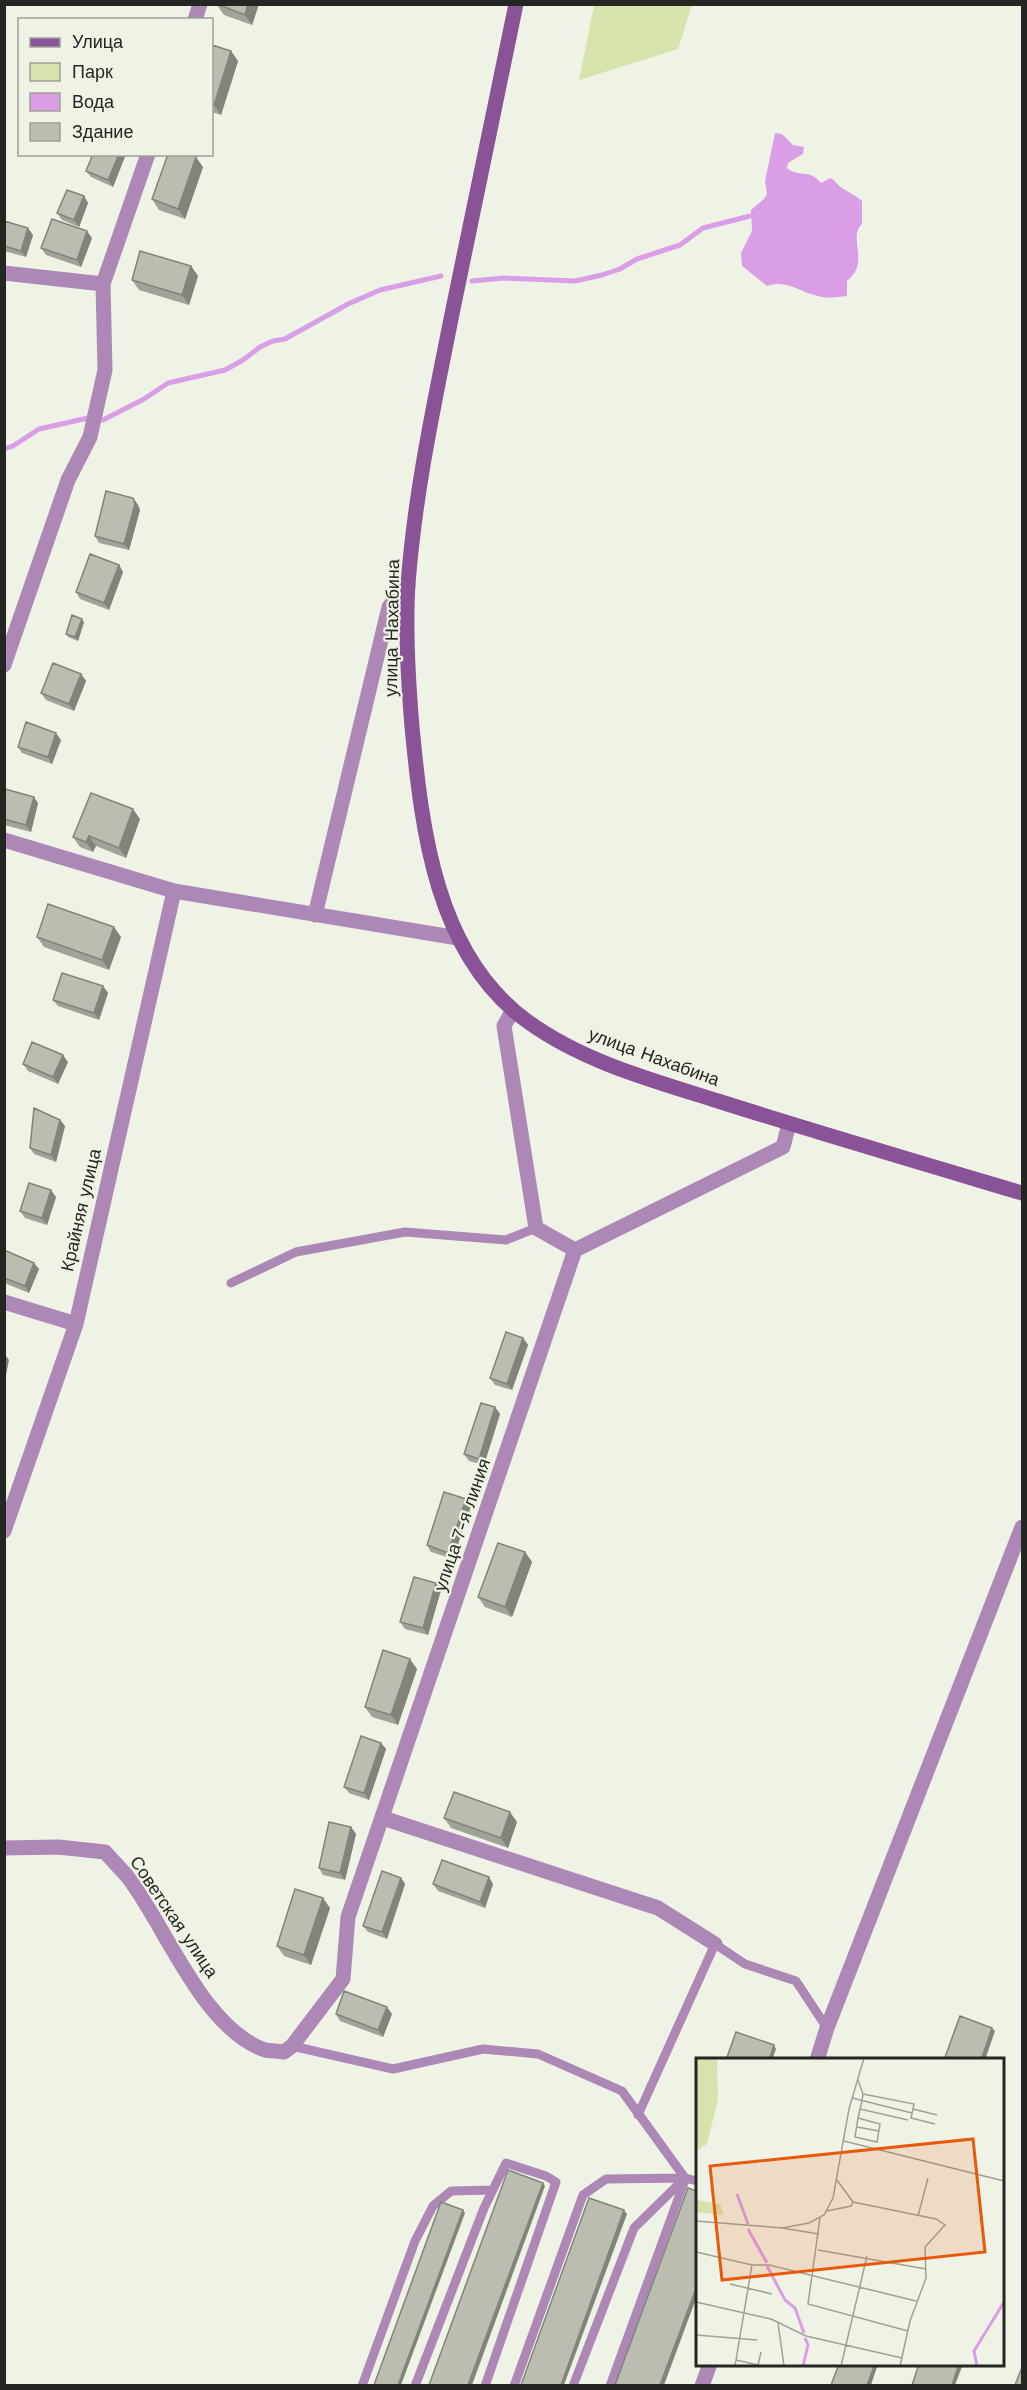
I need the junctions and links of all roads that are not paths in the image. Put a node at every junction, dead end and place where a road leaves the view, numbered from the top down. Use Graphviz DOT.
graph roads {
  1 [pos="516,4"];
  2 [pos="147,156"];
  3 [pos="4,273"];
  4 [pos="104,284"];
  5 [pos="408,585"];
  6 [pos="4,665"];
  7 [pos="4,840"];
  8 [pos="174,891"];
  9 [pos="315,915"];
  10 [pos="458,938"];
  11 [pos="513,1010"];
  12 [pos="789,1124"];
  13 [pos="1023,1193"];
  14 [pos="536,1228"];
  15 [pos="575,1250"];
  16 [pos="231,1282"];
  17 [pos="4,1302"];
  18 [pos="76,1324"];
  19 [pos="1023,1527"];
  20 [pos="4,1532"];
  21 [pos="383,1818"];
  22 [pos="4,1848"];
  23 [pos="715,1944"];
  24 [pos="827,2028"];
  25 [pos="292,2046"];
  26 [pos="818,2058"];
  27 [pos="638,2115"];
  28 [pos="686,2178"];
  29 [pos="696,2181"];
  30 [pos="493,2190"];
  31 [pos="709,2366"];
  32 [pos="362,2385"];
  33 [pos="415,2385"];
  34 [pos="485,2385"];
  35 [pos="514,2385"];
  36 [pos="573,2385"];
  37 [pos="610,2385"];
  38 [pos="702,2385"];
  1 -- 5 [label="main road, улица Нахабина"];
  2 -- 4 [label="street"];
  3 -- 4 [label="street"];
  4 -- 6 [label="street"];
  5 -- 9 [label="street"];
  5 -- 10 [label="main road, улица Нахабина"];
  7 -- 8 [label="street"];
  8 -- 9 [label="street"];
  8 -- 18 [label="street, Крайняя улица"];
  9 -- 10 [label="street"];
  10 -- 11 [label="main road, улица Нахабина"];
  11 -- 12 [label="main road, улица Нахабина"];
  11 -- 14 [label="street"];
  12 -- 13 [label="main road, улица Нахабина"];
  12 -- 15 [label="street"];
  14 -- 15 [label="street"];
  14 -- 16 [label="lane"];
  15 -- 21 [label="street, улица 7-я линия"];
  17 -- 18 [label="street"];
  18 -- 20 [label="street, Крайняя улица"];
  19 -- 24 [label="street"];
  21 -- 23 [label="street"];
  21 -- 25 [label="street, улица 7-я линия"];
  22 -- 25 [label="street, Советская улица"];
  23 -- 24 [label="lane"];
  23 -- 27 [label="lane"];
  24 -- 26 [label="street"];
  25 -- 27 [label="lane"];
  27 -- 28 [label="lane"];
  28 -- 29 [label="lane"];
  28 -- 35 [label="lane"];
  28 -- 36 [label="lane"];
  28 -- 37 [label="lane"];
  30 -- 32 [label="lane"];
  30 -- 33 [label="lane"];
  30 -- 34 [label="lane"];
  31 -- 38 [label="street"];
}
